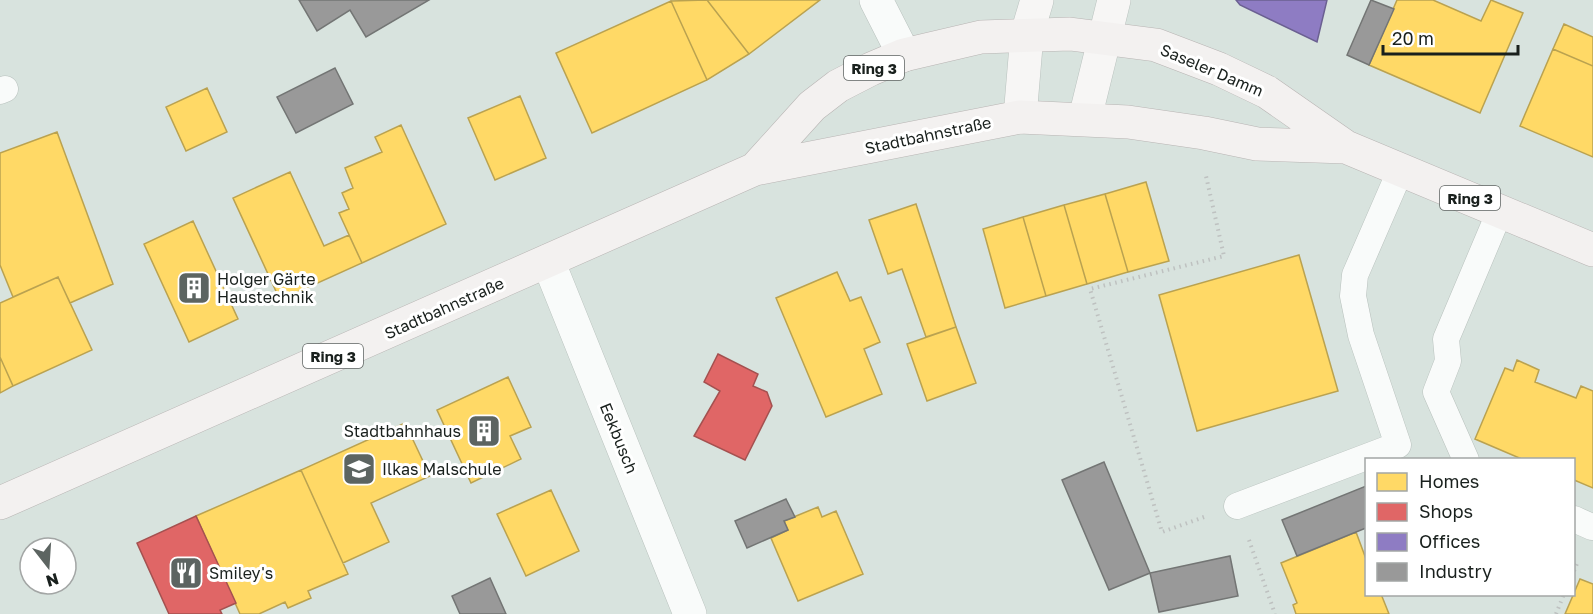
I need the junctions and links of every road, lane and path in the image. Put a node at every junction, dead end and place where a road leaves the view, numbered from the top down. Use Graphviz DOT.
graph roads {
  1 [pos="876,0"];
  2 [pos="1037,0"];
  3 [pos="1114,0"];
  4 [pos="1027,34"];
  5 [pos="1103,38"];
  6 [pos="904,55"];
  7 [pos="1020,117"];
  8 [pos="1085,118"];
  9 [pos="1204,133"];
  10 [pos="1346,147"];
  11 [pos="755,169"];
  12 [pos="1401,169"];
  13 [pos="1500,211"];
  14 [pos="1593,250"];
  15 [pos="548,261"];
  16 [pos="1466,458"];
  17 [pos="0,503"];
  18 [pos="1237,506"];
  19 [pos="1563,596"];
  20 [pos="690,614"];
  21 [pos="1275,614"];
  22 [pos="1556,614"];
  1 -- 6 [label="street"];
  2 -- 4 [label="street"];
  3 -- 5 [label="street"];
  4 -- 5 [label="main road, Saseler Damm / Ring 3"];
  4 -- 6 [label="main road, Stadtbahnstraße / Ring 3"];
  4 -- 7 [label="street"];
  5 -- 8 [label="street"];
  5 -- 10 [label="main road, Saseler Damm / Ring 3"];
  6 -- 11 [label="main road, Stadtbahnstraße / Ring 3"];
  7 -- 8 [label="main road, Saseler Damm / Ring 3"];
  7 -- 11 [label="main road, Stadtbahnstraße / Ring 3"];
  8 -- 9 [label="main road, Saseler Damm / Ring 3"];
  9 -- 10 [label="main road, Saseler Damm / Ring 3"];
  9 -- 18 [label="path"];
  10 -- 12 [label="main road, Saseler Damm / Ring 3"];
  11 -- 15 [label="main road, Stadtbahnstraße / Ring 3"];
  12 -- 13 [label="main road, Saseler Damm / Ring 3"];
  12 -- 18 [label="lane"];
  13 -- 14 [label="main road, Saseler Damm / Ring 3"];
  13 -- 16 [label="lane"];
  15 -- 17 [label="main road, Stadtbahnstraße / Ring 3"];
  15 -- 20 [label="street, Eekbusch"];
  18 -- 21 [label="path"];
  19 -- 22 [label="path"];
}
